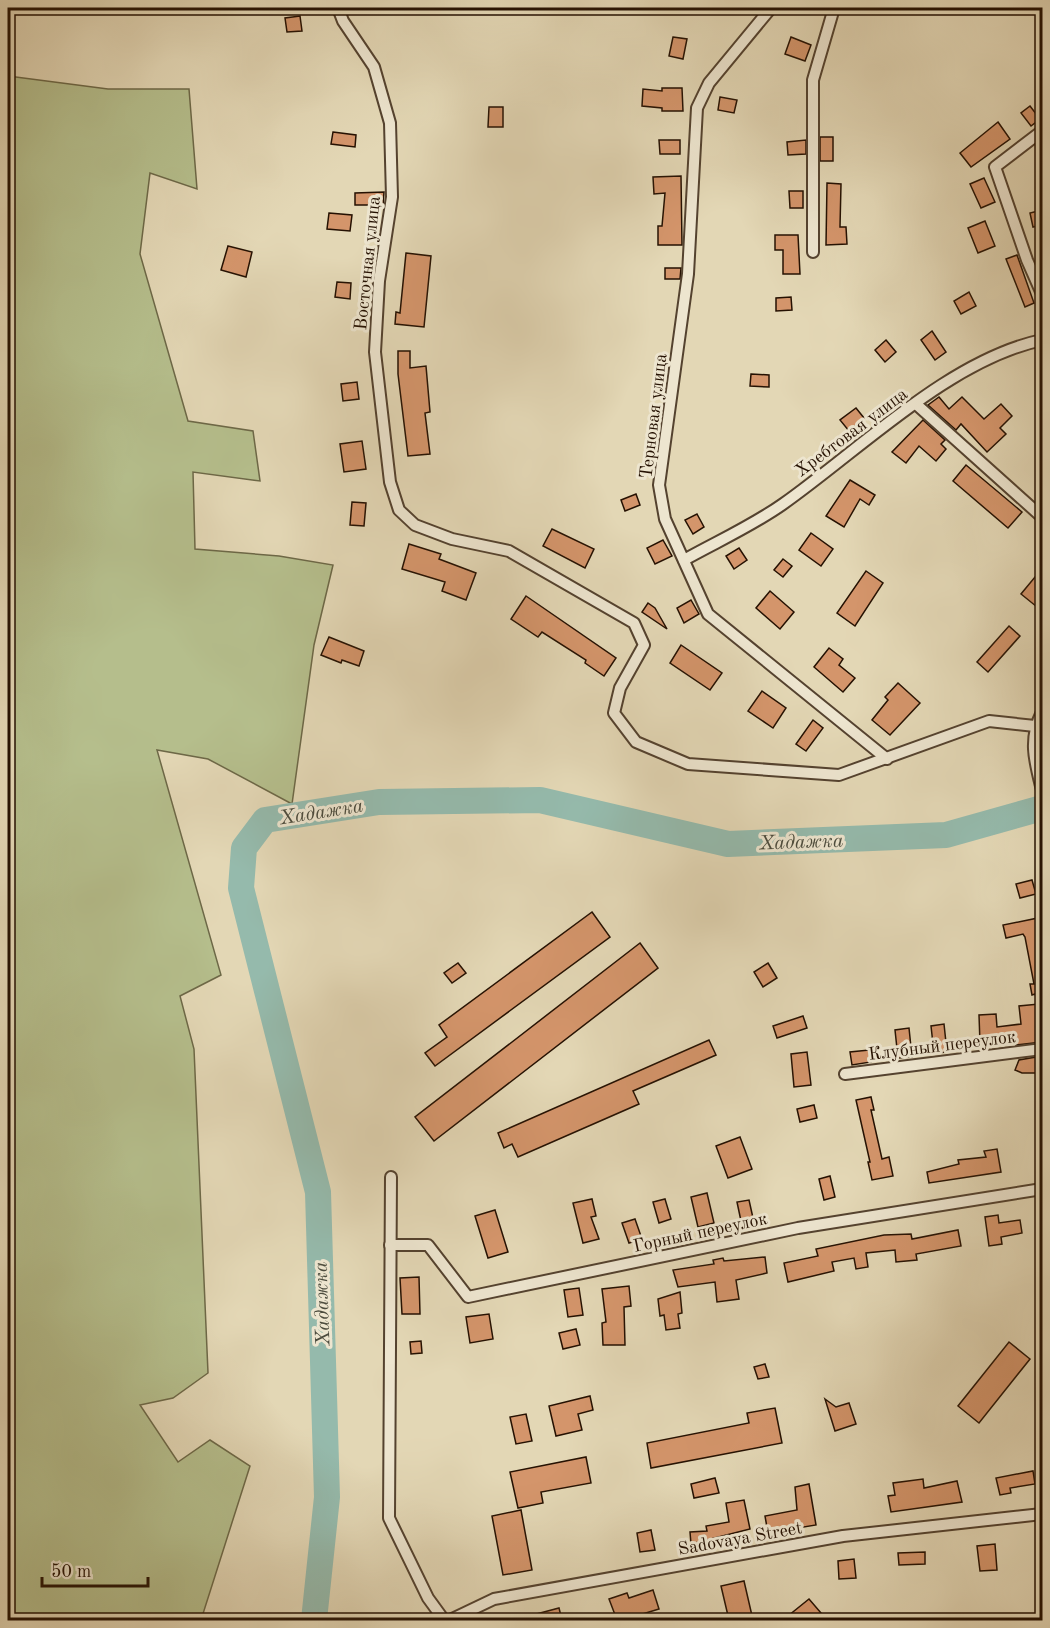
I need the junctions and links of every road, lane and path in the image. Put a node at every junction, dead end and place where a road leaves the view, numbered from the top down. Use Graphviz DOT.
graph roads {
  1 [pos="338,8"];
  2 [pos="771,8"];
  3 [pos="834,8"];
  4 [pos="1042,131"];
  5 [pos="813,252"];
  6 [pos="1042,294"];
  7 [pos="1042,340"];
  8 [pos="916,404"];
  9 [pos="1042,516"];
  10 [pos="684,560"];
  11 [pos="1042,712"];
  12 [pos="1035,726"];
  13 [pos="887,759"];
  14 [pos="1042,790"];
  15 [pos="1042,1049"];
  16 [pos="845,1074"];
  17 [pos="391,1177"];
  18 [pos="1042,1189"];
  19 [pos="390,1245"];
  20 [pos="1042,1514"];
  21 [pos="444,1620"];
  22 [pos="450,1620"];
  1 -- 13 [label="street, Восточная улица"];
  2 -- 10 [label="street, Терновая улица"];
  3 -- 5 [label="street"];
  4 -- 6 [label="street"];
  7 -- 8 [label="street, Хребтовая улица"];
  8 -- 9 [label="street"];
  8 -- 10 [label="street, Хребтовая улица"];
  10 -- 13 [label="street, Терновая улица"];
  11 -- 12 [label="street"];
  12 -- 13 [label="street"];
  12 -- 14 [label="street"];
  15 -- 16 [label="street, Клубный переулок"];
  17 -- 19 [label="street"];
  18 -- 19 [label="street, Горный переулок"];
  19 -- 21 [label="street"];
  20 -- 22 [label="street, Sadovaya Street"];
}
